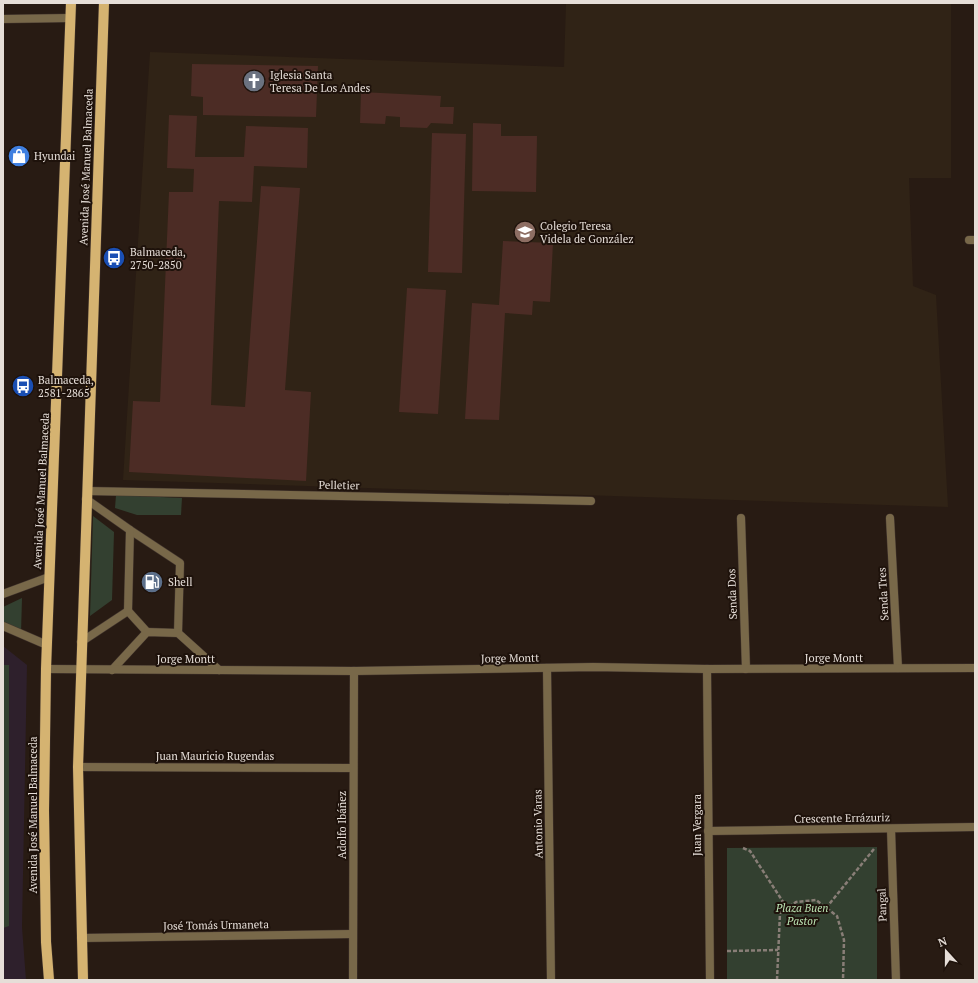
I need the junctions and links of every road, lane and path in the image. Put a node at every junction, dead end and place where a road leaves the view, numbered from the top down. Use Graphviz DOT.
graph roads {
  1 [pos="71,3"];
  2 [pos="104,3"];
  3 [pos="70,18"];
  4 [pos="3,19"];
  5 [pos="86,495"];
  6 [pos="591,501"];
  7 [pos="741,518"];
  8 [pos="890,518"];
  9 [pos="130,530"];
  10 [pos="49,578"];
  11 [pos="3,594"];
  12 [pos="128,611"];
  13 [pos="3,626"];
  14 [pos="147,632"];
  15 [pos="178,633"];
  16 [pos="81,642"];
  17 [pos="47,645"];
  18 [pos="547,668"];
  19 [pos="898,668"];
  20 [pos="975,668"];
  21 [pos="46,669"];
  22 [pos="707,669"];
  23 [pos="746,669"];
  24 [pos="80,670"];
  25 [pos="112,670"];
  26 [pos="219,670"];
  27 [pos="354,671"];
  28 [pos="78,767"];
  29 [pos="353,768"];
  30 [pos="975,827"];
  31 [pos="891,829"];
  32 [pos="708,831"];
  33 [pos="736,844"];
  34 [pos="787,908"];
  35 [pos="826,908"];
  36 [pos="352,934"];
  37 [pos="81,938"];
  38 [pos="778,950"];
  39 [pos="710,952"];
  40 [pos="49,980"];
  41 [pos="83,980"];
  42 [pos="353,980"];
  43 [pos="551,980"];
  44 [pos="710,980"];
  45 [pos="777,980"];
  46 [pos="843,980"];
  47 [pos="896,980"];
  1 -- 3 [label="main road, Avenida José Manuel Balmaceda"];
  2 -- 5 [label="main road, Avenida José Manuel Balmaceda"];
  3 -- 4 [label="street"];
  3 -- 10 [label="main road, Avenida José Manuel Balmaceda"];
  5 -- 6 [label="street, Pelletier"];
  5 -- 9 [label="street"];
  5 -- 16 [label="main road, Avenida José Manuel Balmaceda"];
  7 -- 23 [label="street, Senda Dos"];
  8 -- 19 [label="street, Senda Tres"];
  9 -- 12 [label="street"];
  9 -- 15 [label="street"];
  10 -- 11 [label="street"];
  10 -- 17 [label="main road, Avenida José Manuel Balmaceda"];
  12 -- 14 [label="street"];
  12 -- 16 [label="street"];
  13 -- 17 [label="street"];
  14 -- 15 [label="street"];
  14 -- 25 [label="street"];
  15 -- 26 [label="street"];
  16 -- 24 [label="main road, Avenida José Manuel Balmaceda"];
  17 -- 21 [label="main road, Avenida José Manuel Balmaceda"];
  18 -- 22 [label="street, Jorge Montt"];
  18 -- 27 [label="street, Jorge Montt"];
  18 -- 43 [label="street, Antonio Varas"];
  19 -- 20 [label="street, Jorge Montt"];
  19 -- 23 [label="street, Jorge Montt"];
  21 -- 24 [label="street, Jorge Montt"];
  21 -- 40 [label="main road, Avenida José Manuel Balmaceda"];
  22 -- 23 [label="street, Jorge Montt"];
  22 -- 32 [label="street, Juan Vergara"];
  24 -- 25 [label="street, Jorge Montt"];
  24 -- 28 [label="main road, Avenida José Manuel Balmaceda"];
  25 -- 26 [label="street, Jorge Montt"];
  26 -- 27 [label="street, Jorge Montt"];
  27 -- 29 [label="street, Adolfo Ibáñez"];
  28 -- 29 [label="street, Juan Mauricio Rugendas"];
  28 -- 37 [label="main road, Avenida José Manuel Balmaceda"];
  29 -- 36 [label="street, Adolfo Ibáñez"];
  30 -- 31 [label="street, Crescente Errázuriz"];
  31 -- 32 [label="street, Crescente Errázuriz"];
  31 -- 35 [label="path"];
  31 -- 47 [label="street, Pangal"];
  32 -- 39 [label="street, Juan Vergara"];
  33 -- 34 [label="path"];
  34 -- 35 [label="path"];
  34 -- 38 [label="path"];
  35 -- 46 [label="path"];
  36 -- 37 [label="street, José Tomás Urmaneta"];
  36 -- 42 [label="street, Adolfo Ibáñez"];
  37 -- 41 [label="main road, Avenida José Manuel Balmaceda"];
  38 -- 39 [label="path"];
  38 -- 45 [label="path"];
  39 -- 44 [label="street, Juan Vergara"];
}
